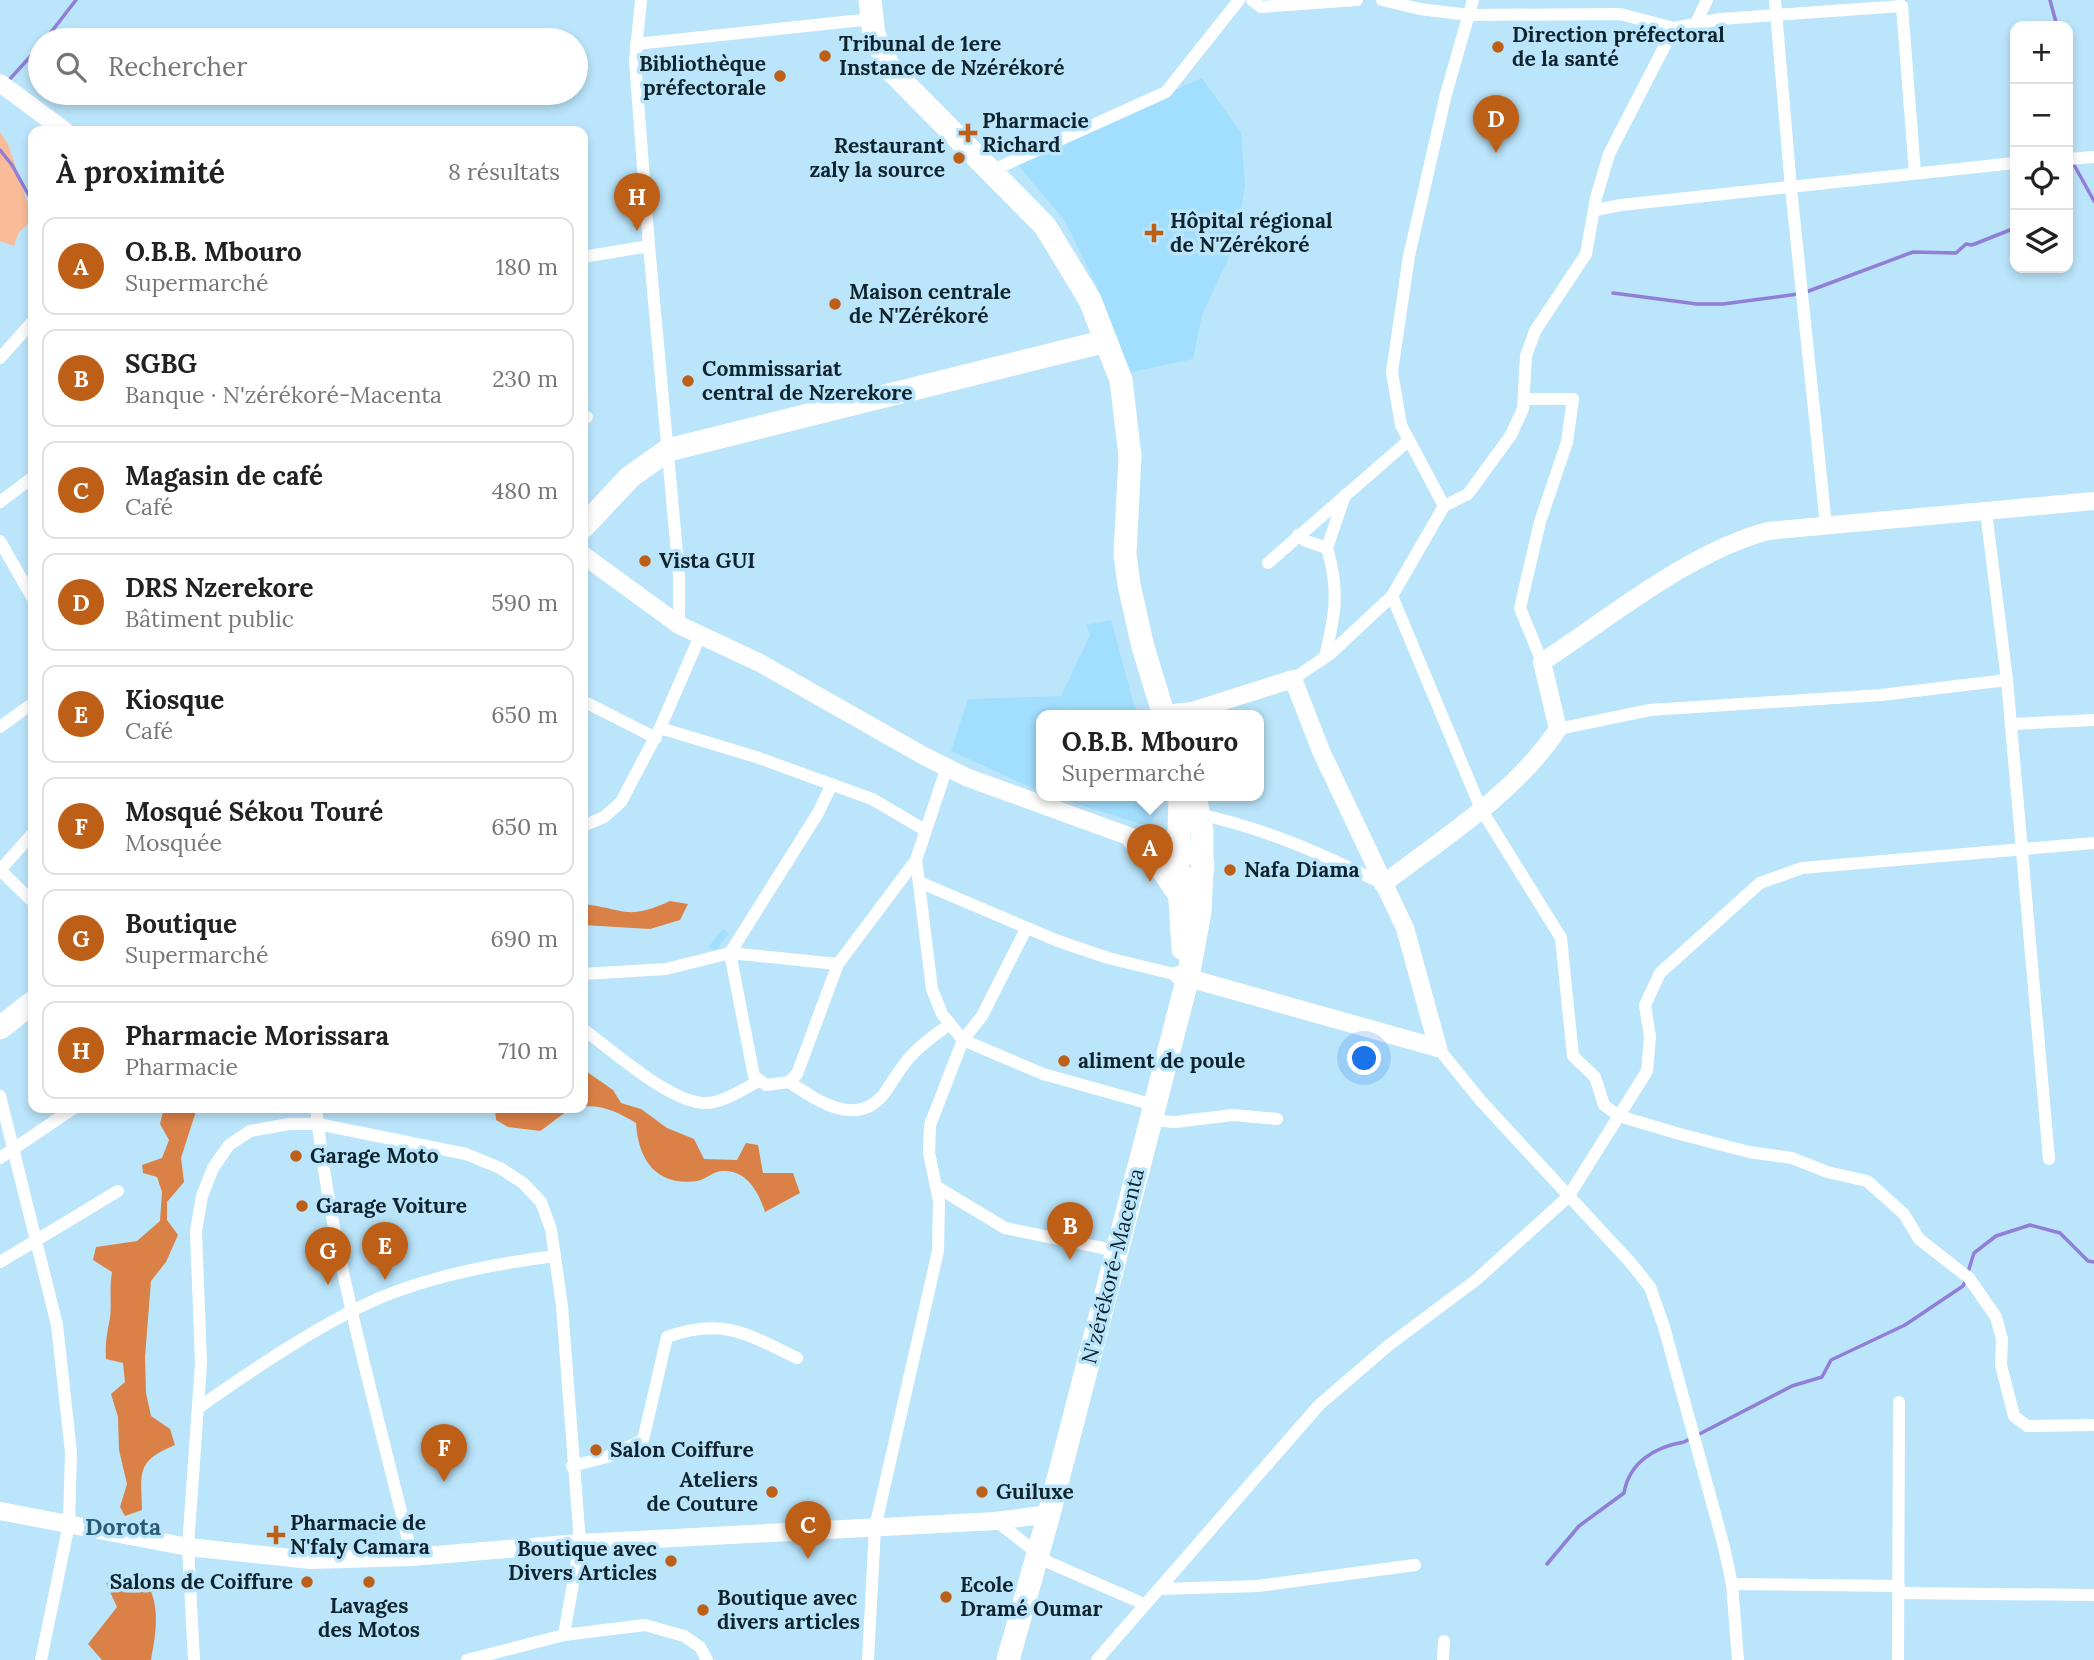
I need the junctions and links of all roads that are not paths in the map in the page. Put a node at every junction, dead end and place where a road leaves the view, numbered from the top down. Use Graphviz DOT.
graph roads {
  1 [pos="641,0"];
  2 [pos="1239,0"];
  3 [pos="1252,0"];
  4 [pos="1357,0"];
  5 [pos="1382,0"];
  6 [pos="1473,0"];
  7 [pos="1707,0"];
  8 [pos="1775,0"];
  9 [pos="871,10"];
  10 [pos="1469,15"];
  11 [pos="1776,17"];
  12 [pos="1696,23"];
  13 [pos="1674,28"];
  14 [pos="636,44"];
  15 [pos="0,83"];
  16 [pos="28,104"];
  17 [pos="30,105"];
  18 [pos="58,126"];
  19 [pos="2094,157"];
  20 [pos="2073,159"];
  21 [pos="2010,164"];
  22 [pos="991,171"];
  23 [pos="1915,173"];
  24 [pos="1791,188"];
  25 [pos="1595,210"];
  26 [pos="649,246"];
  27 [pos="588,256"];
  28 [pos="28,327"];
  29 [pos="1107,341"];
  30 [pos="0,358"];
  31 [pos="1525,399"];
  32 [pos="1408,441"];
  33 [pos="668,450"];
  34 [pos="28,481"];
  35 [pos="1345,495"];
  36 [pos="2094,500"];
  37 [pos="0,502"];
  38 [pos="1444,506"];
  39 [pos="1986,512"];
  40 [pos="588,522"];
  41 [pos="1826,525"];
  42 [pos="1298,535"];
  43 [pos="0,541"];
  44 [pos="1327,548"];
  45 [pos="588,559"];
  46 [pos="1268,563"];
  47 [pos="28,590"];
  48 [pos="1392,596"];
  49 [pos="679,625"];
  50 [pos="700,636"];
  51 [pos="1325,657"];
  52 [pos="1542,662"];
  53 [pos="1293,678"];
  54 [pos="2007,680"];
  55 [pos="588,703"];
  56 [pos="28,707"];
  57 [pos="1162,710"];
  58 [pos="1195,710"];
  59 [pos="2094,720"];
  60 [pos="2011,724"];
  61 [pos="0,727"];
  62 [pos="1558,729"];
  63 [pos="658,733"];
  64 [pos="947,767"];
  65 [pos="832,784"];
  66 [pos="1480,809"];
  67 [pos="1192,811"];
  68 [pos="588,824"];
  69 [pos="925,830"];
  70 [pos="1128,837"];
  71 [pos="28,839"];
  72 [pos="2094,843"];
  73 [pos="2022,849"];
  74 [pos="916,860"];
  75 [pos="1178,865"];
  76 [pos="1202,866"];
  77 [pos="919,882"];
  78 [pos="1382,884"];
  79 [pos="28,897"];
  80 [pos="1182,905"];
  81 [pos="1026,929"];
  82 [pos="730,953"];
  83 [pos="838,964"];
  84 [pos="588,974"];
  85 [pos="1183,976"];
  86 [pos="28,1006"];
  87 [pos="950,1024"];
  88 [pos="0,1028"];
  89 [pos="588,1032"];
  90 [pos="963,1040"];
  91 [pos="1438,1048"];
  92 [pos="759,1081"];
  93 [pos="789,1082"];
  94 [pos="0,1096"];
  95 [pos="1149,1109"];
  96 [pos="67,1113"];
  97 [pos="317,1113"];
  98 [pos="1619,1116"];
  99 [pos="1277,1119"];
  100 [pos="318,1124"];
  101 [pos="15,1149"];
  102 [pos="0,1158"];
  103 [pos="2049,1159"];
  104 [pos="937,1186"];
  105 [pos="118,1191"];
  106 [pos="1568,1197"];
  107 [pos="37,1239"];
  108 [pos="1111,1250"];
  109 [pos="555,1256"];
  110 [pos="0,1262"];
  111 [pos="354,1312"];
  112 [pos="797,1358"];
  113 [pos="1899,1402"];
  114 [pos="198,1408"];
  115 [pos="2094,1425"];
  116 [pos="572,1466"];
  117 [pos="0,1511"];
  118 [pos="1044,1514"];
  119 [pos="996,1521"];
  120 [pos="69,1524"];
  121 [pos="875,1528"];
  122 [pos="580,1543"];
  123 [pos="187,1547"];
  124 [pos="1033,1550"];
  125 [pos="412,1557"];
  126 [pos="1415,1565"];
  127 [pos="1732,1584"];
  128 [pos="1159,1589"];
  129 [pos="1899,1589"];
  130 [pos="2094,1595"];
  131 [pos="1144,1604"];
  132 [pos="564,1635"];
  133 [pos="1444,1641"];
  134 [pos="41,1660"];
  135 [pos="194,1660"];
  136 [pos="467,1660"];
  137 [pos="707,1660"];
  138 [pos="868,1660"];
  139 [pos="997,1660"];
  140 [pos="1008,1660"];
  141 [pos="1097,1660"];
  142 [pos="1443,1660"];
  143 [pos="1738,1660"];
  144 [pos="1898,1660"];
  1 -- 14 [label="street"];
  2 -- 22 [label="street"];
  3 -- 4 [label="street"];
  5 -- 10 [label="street"];
  6 -- 10 [label="street"];
  7 -- 12 [label="street"];
  8 -- 11 [label="street"];
  9 -- 14 [label="street"];
  9 -- 22 [label="highway"];
  10 -- 13 [label="street"];
  10 -- 32 [label="street"];
  11 -- 12 [label="street"];
  11 -- 23 [label="street"];
  11 -- 24 [label="street"];
  12 -- 13 [label="street"];
  13 -- 25 [label="street"];
  14 -- 26 [label="street"];
  15 -- 16 [label="street"];
  17 -- 18 [label="street"];
  19 -- 20 [label="street"];
  21 -- 23 [label="street"];
  22 -- 29 [label="highway"];
  23 -- 24 [label="street"];
  24 -- 25 [label="street"];
  24 -- 41 [label="street"];
  25 -- 31 [label="street"];
  26 -- 27 [label="street"];
  26 -- 33 [label="street"];
  28 -- 30 [label="street"];
  29 -- 33 [label="highway"];
  29 -- 57 [label="highway"];
  31 -- 38 [label="street"];
  31 -- 52 [label="street"];
  32 -- 35 [label="street"];
  32 -- 38 [label="street"];
  33 -- 40 [label="highway"];
  33 -- 49 [label="street"];
  34 -- 37 [label="street"];
  35 -- 42 [label="street"];
  35 -- 44 [label="street"];
  36 -- 39 [label="street"];
  38 -- 48 [label="street"];
  39 -- 41 [label="street"];
  39 -- 54 [label="street"];
  41 -- 52 [label="street"];
  42 -- 44 [label="street"];
  42 -- 46 [label="street"];
  43 -- 47 [label="street"];
  44 -- 51 [label="street"];
  45 -- 49 [label="street"];
  48 -- 51 [label="street"];
  48 -- 66 [label="street"];
  49 -- 50 [label="street"];
  50 -- 63 [label="street"];
  50 -- 64 [label="street"];
  51 -- 53 [label="street"];
  52 -- 62 [label="street"];
  53 -- 58 [label="street"];
  53 -- 78 [label="street"];
  54 -- 60 [label="street"];
  54 -- 62 [label="street"];
  55 -- 63 [label="street"];
  56 -- 61 [label="street"];
  59 -- 60 [label="street"];
  60 -- 73 [label="street"];
  62 -- 66 [label="street"];
  63 -- 65 [label="street"];
  63 -- 68 [label="street"];
  64 -- 69 [label="street"];
  64 -- 70 [label="street"];
  65 -- 69 [label="street"];
  65 -- 82 [label="street"];
  66 -- 78 [label="street"];
  66 -- 98 [label="street"];
  67 -- 70 [label="street"];
  67 -- 75 [label="highway"];
  67 -- 76 [label="highway"];
  67 -- 78 [label="street"];
  69 -- 74 [label="street"];
  70 -- 80 [label="street"];
  71 -- 79 [label="street"];
  72 -- 73 [label="street"];
  73 -- 98 [label="street"];
  73 -- 103 [label="street"];
  74 -- 77 [label="street"];
  74 -- 83 [label="street"];
  75 -- 76 [label="highway"];
  75 -- 80 [label="highway"];
  76 -- 85 [label="highway"];
  77 -- 81 [label="street"];
  77 -- 87 [label="street"];
  78 -- 91 [label="street"];
  80 -- 85 [label="highway"];
  81 -- 85 [label="street"];
  81 -- 90 [label="street"];
  82 -- 83 [label="street"];
  82 -- 84 [label="street"];
  82 -- 92 [label="street"];
  83 -- 93 [label="street"];
  85 -- 91 [label="street"];
  85 -- 95 [label="highway"];
  86 -- 88 [label="highway"];
  87 -- 90 [label="street"];
  87 -- 93 [label="street"];
  89 -- 92 [label="street"];
  90 -- 95 [label="street"];
  90 -- 104 [label="street"];
  91 -- 106 [label="street"];
  92 -- 93 [label="street"];
  94 -- 101 [label="street"];
  95 -- 99 [label="street"];
  95 -- 108 [label="highway"];
  96 -- 101 [label="street"];
  97 -- 100 [label="street"];
  98 -- 106 [label="street"];
  98 -- 115 [label="street"];
  100 -- 109 [label="street"];
  100 -- 111 [label="street"];
  100 -- 114 [label="street"];
  101 -- 102 [label="street"];
  101 -- 107 [label="street"];
  104 -- 108 [label="street"];
  104 -- 121 [label="street"];
  105 -- 107 [label="street"];
  106 -- 127 [label="street"];
  106 -- 128 [label="street"];
  107 -- 110 [label="street"];
  107 -- 120 [label="street"];
  108 -- 118 [label="highway"];
  109 -- 111 [label="street"];
  109 -- 116 [label="street"];
  111 -- 114 [label="street"];
  111 -- 125 [label="street"];
  112 -- 116 [label="street"];
  113 -- 129 [label="street"];
  114 -- 123 [label="street"];
  116 -- 122 [label="street"];
  117 -- 120 [label="street"];
  118 -- 119 [label="street"];
  118 -- 124 [label="highway"];
  119 -- 121 [label="street"];
  119 -- 124 [label="street"];
  120 -- 123 [label="street"];
  120 -- 134 [label="street"];
  121 -- 122 [label="street"];
  121 -- 138 [label="street"];
  122 -- 125 [label="street"];
  122 -- 132 [label="street"];
  123 -- 125 [label="street"];
  123 -- 135 [label="street"];
  124 -- 131 [label="street"];
  124 -- 139 [label="highway"];
  124 -- 140 [label="highway"];
  126 -- 128 [label="street"];
  127 -- 129 [label="street"];
  127 -- 143 [label="street"];
  128 -- 131 [label="street"];
  129 -- 130 [label="street"];
  129 -- 144 [label="street"];
  131 -- 141 [label="street"];
  132 -- 136 [label="street"];
  132 -- 137 [label="street"];
  133 -- 142 [label="street"];
}
